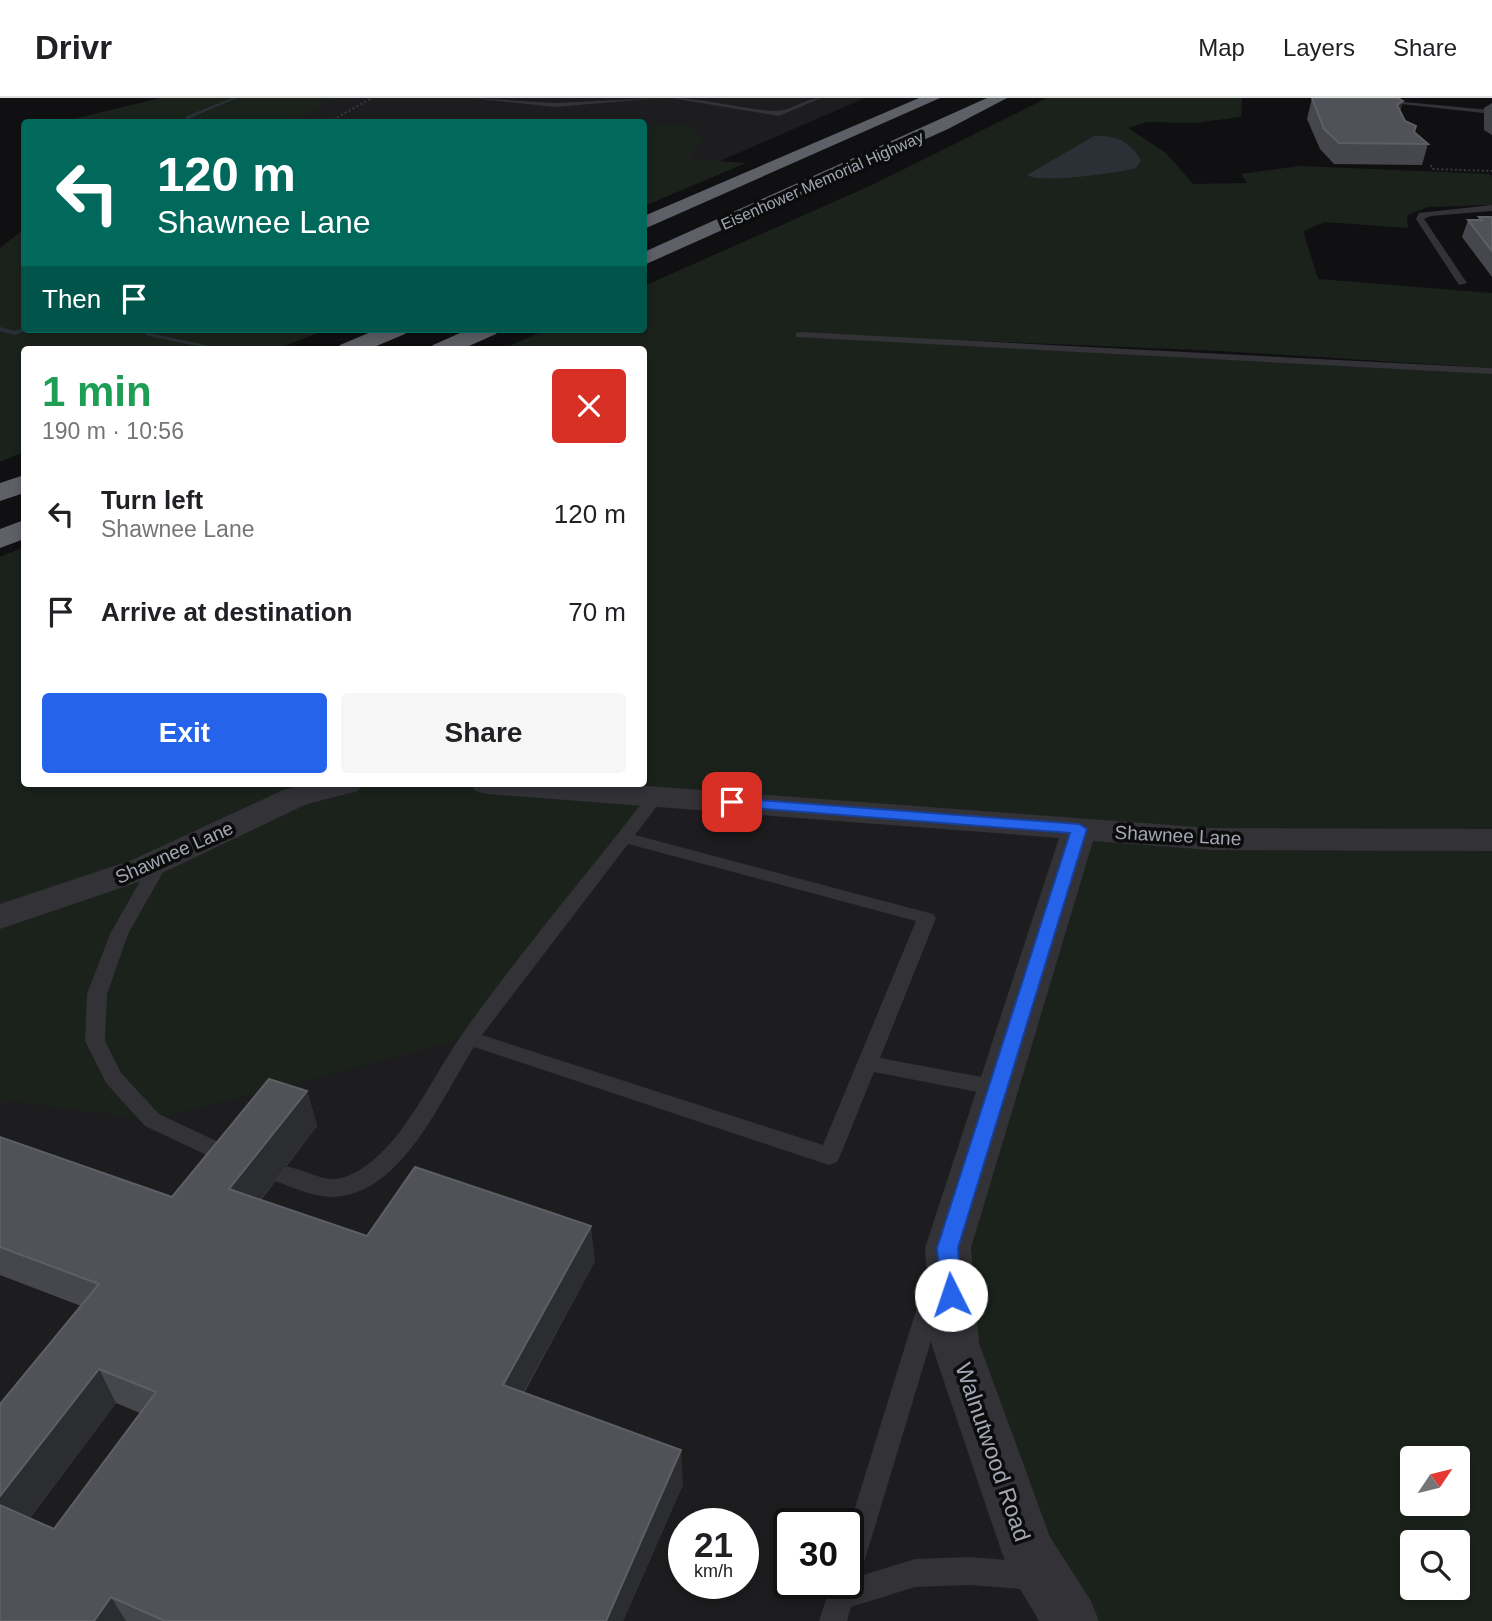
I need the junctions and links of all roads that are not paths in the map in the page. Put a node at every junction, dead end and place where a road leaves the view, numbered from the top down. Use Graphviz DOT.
graph roads {
  1 [pos="474,98"];
  2 [pos="658,98"];
  3 [pos="674,98"];
  4 [pos="818,98"];
  5 [pos="932,98"];
  6 [pos="999,98"];
  7 [pos="1364,98"];
  8 [pos="1492,110"];
  9 [pos="1492,130"];
  10 [pos="1492,208"];
  11 [pos="647,222"];
  12 [pos="647,258"];
  13 [pos="1462,283"];
  14 [pos="388,333"];
  15 [pos="479,333"];
  16 [pos="800,335"];
  17 [pos="357,346"];
  18 [pos="450,346"];
  19 [pos="1492,371"];
  20 [pos="21,484"];
  21 [pos="0,493"];
  22 [pos="21,530"];
  23 [pos="0,539"];
  24 [pos="334,787"];
  25 [pos="526,787"];
  26 [pos="656,797"];
  27 [pos="1079,829"];
  28 [pos="624,838"];
  29 [pos="1492,840"];
  30 [pos="161,860"];
  31 [pos="0,917"];
  32 [pos="469,1038"];
  33 [pos="867,1063"];
  34 [pos="998,1088"];
  35 [pos="242,1162"];
  36 [pos="281,1174"];
  37 [pos="948,1248"];
  38 [pos="864,1521"];
  39 [pos="1044,1577"];
  40 [pos="839,1600"];
  41 [pos="1071,1621"];
  1 -- 2 [label="lane"];
  3 -- 4 [label="lane"];
  5 -- 11 [label="highway, Eisenhower Memorial Highway"];
  6 -- 12 [label="highway, Eisenhower Memorial Highway"];
  7 -- 8 [label="lane"];
  8 -- 9 [label="street"];
  10 -- 13 [label="lane"];
  14 -- 17 [label="highway"];
  15 -- 18 [label="highway"];
  16 -- 19 [label="lane"];
  20 -- 21 [label="highway"];
  22 -- 23 [label="highway"];
  24 -- 30 [label="street, Shawnee Lane"];
  25 -- 26 [label="street, Shawnee Lane"];
  26 -- 27 [label="street, Shawnee Lane"];
  26 -- 28 [label="lane"];
  27 -- 29 [label="street, Shawnee Lane"];
  27 -- 34 [label="street, Walnutwood Road"];
  28 -- 32 [label="lane"];
  28 -- 33 [label="lane"];
  30 -- 31 [label="street, Shawnee Lane"];
  30 -- 35 [label="lane"];
  32 -- 33 [label="lane"];
  32 -- 36 [label="lane"];
  33 -- 34 [label="lane"];
  34 -- 37 [label="street, Walnutwood Road"];
  37 -- 38 [label="lane"];
  37 -- 39 [label="street, Walnutwood Road"];
  39 -- 40 [label="lane"];
  39 -- 41 [label="street, Walnutwood Road"];
}
